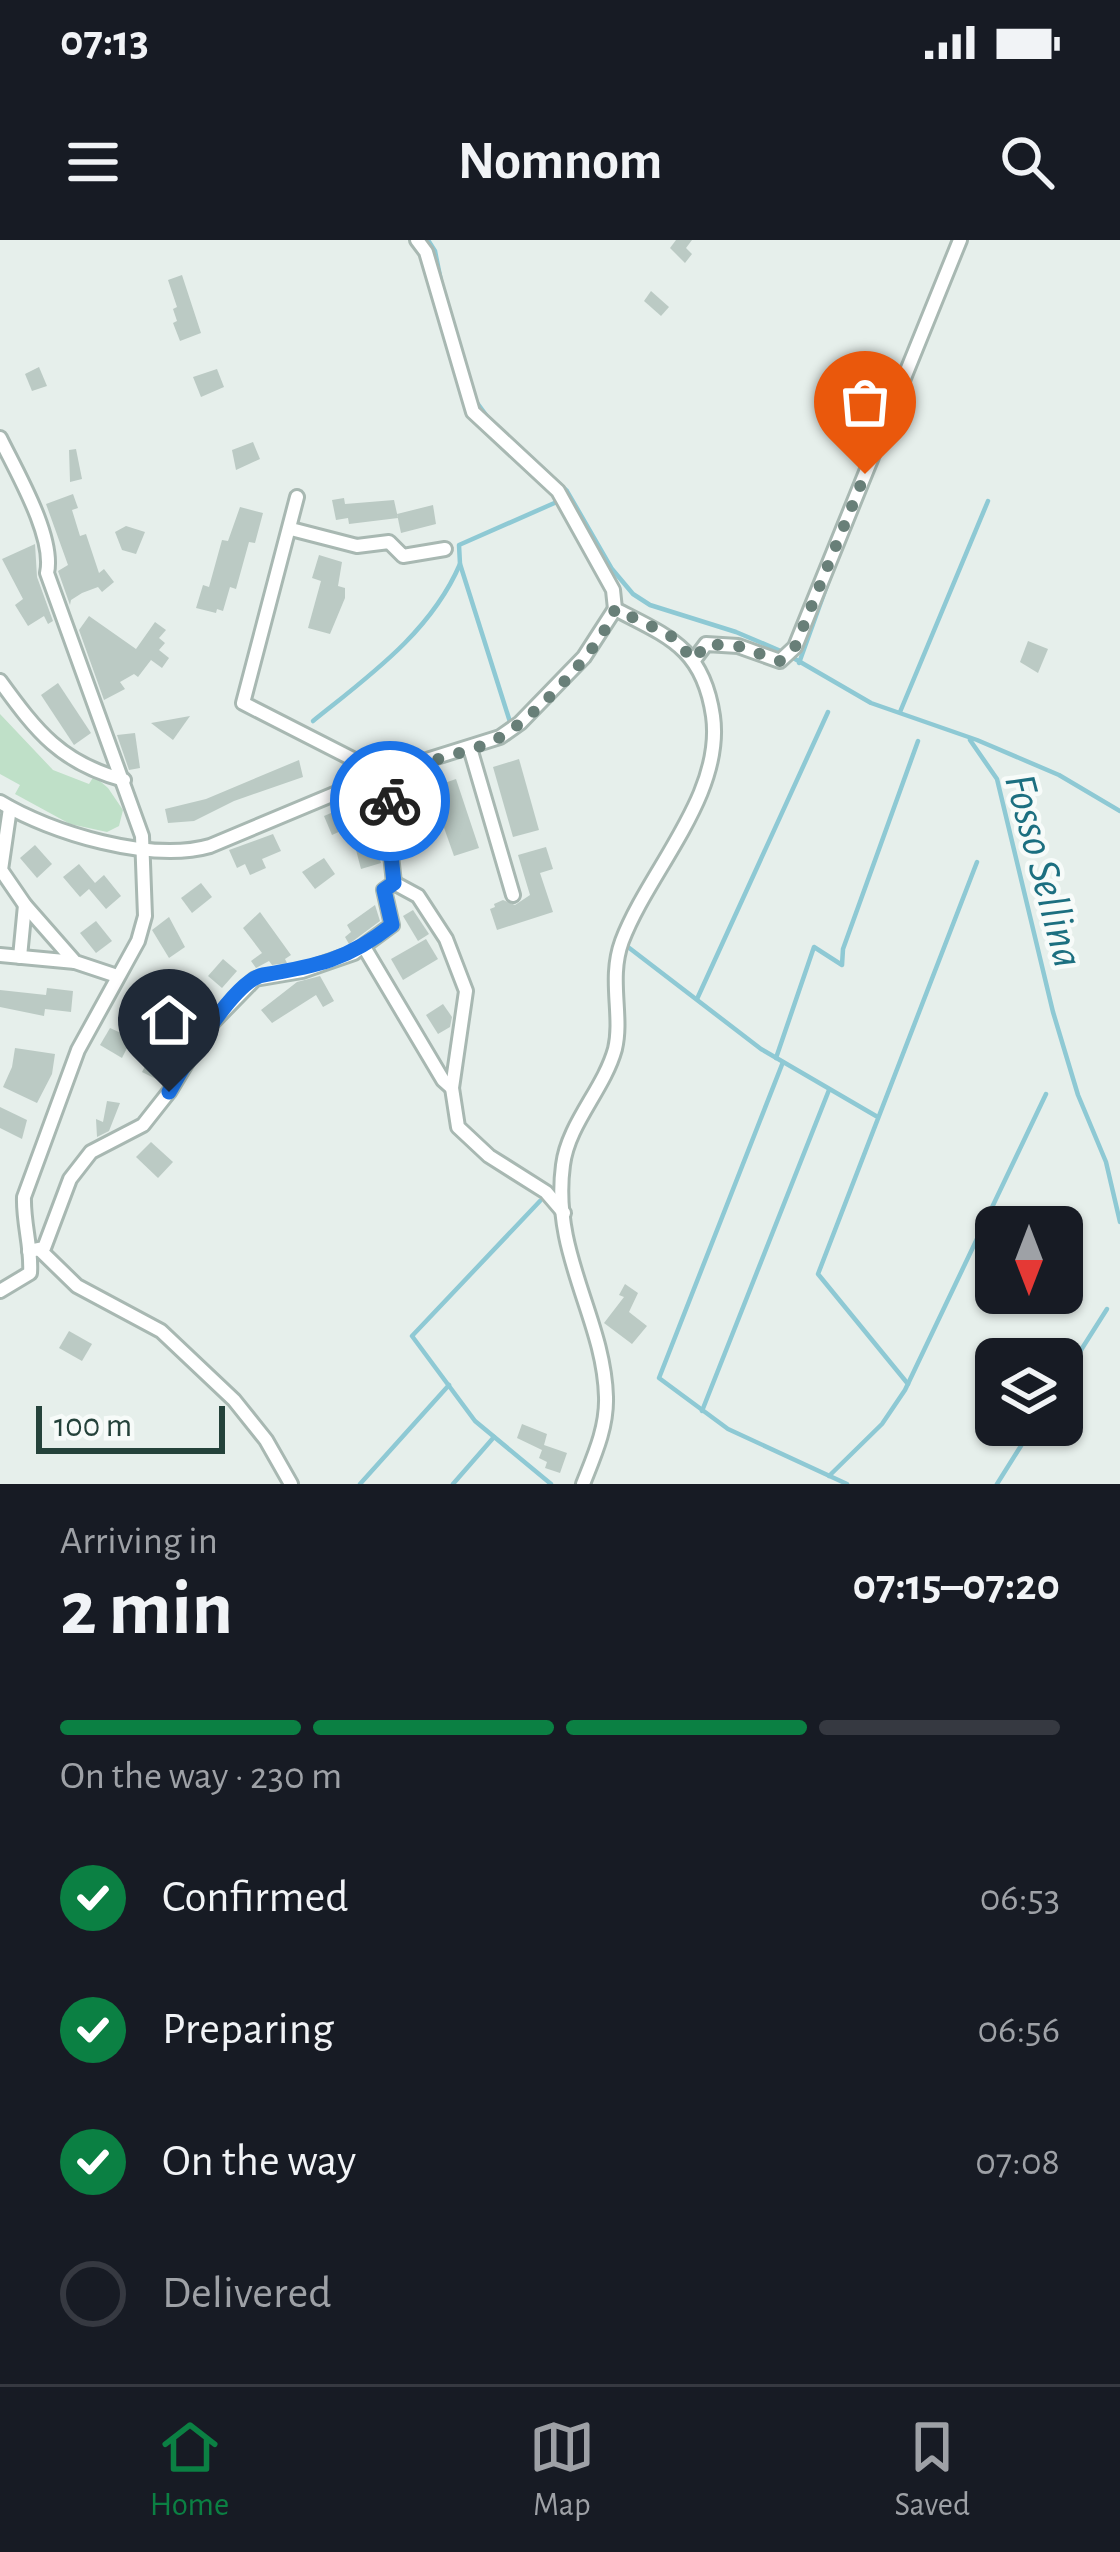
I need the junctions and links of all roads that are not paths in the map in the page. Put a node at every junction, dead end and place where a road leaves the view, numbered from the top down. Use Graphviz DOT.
graph roads {
  1 [pos="417,240"];
  2 [pos="960,240"];
  3 [pos="0,438"];
  4 [pos="297,497"];
  5 [pos="291,529"];
  6 [pos="445,549"];
  7 [pos="615,609"];
  8 [pos="694,660"];
  9 [pos="0,681"];
  10 [pos="470,748"];
  11 [pos="382,774"];
  12 [pos="124,780"];
  13 [pos="5,805"];
  14 [pos="144,849"];
  15 [pos="394,883"];
  16 [pos="0,890"];
  17 [pos="15,891"];
  18 [pos="513,895"];
  19 [pos="25,905"];
  20 [pos="364,947"];
  21 [pos="0,955"];
  22 [pos="20,957"];
  23 [pos="75,962"];
  24 [pos="117,976"];
  25 [pos="452,1088"];
  26 [pos="564,1213"];
  27 [pos="35,1251"];
  28 [pos="0,1292"];
  29 [pos="291,1484"];
  30 [pos="583,1484"];
  1 -- 7 [label="street"];
  2 -- 8 [label="street"];
  3 -- 12 [label="street"];
  4 -- 5 [label="street"];
  5 -- 6 [label="street"];
  5 -- 11 [label="street"];
  7 -- 8 [label="street"];
  7 -- 10 [label="street"];
  8 -- 26 [label="street"];
  9 -- 12 [label="street"];
  10 -- 11 [label="street"];
  10 -- 18 [label="street"];
  11 -- 14 [label="street"];
  11 -- 15 [label="street"];
  12 -- 14 [label="street"];
  13 -- 14 [label="street"];
  13 -- 17 [label="street"];
  14 -- 24 [label="street"];
  15 -- 20 [label="street"];
  15 -- 25 [label="street"];
  16 -- 17 [label="street"];
  17 -- 19 [label="street"];
  19 -- 22 [label="street"];
  19 -- 23 [label="street"];
  20 -- 25 [label="street"];
  20 -- 27 [label="street"];
  21 -- 22 [label="street"];
  22 -- 23 [label="street"];
  23 -- 24 [label="street"];
  24 -- 27 [label="street"];
  25 -- 26 [label="street"];
  26 -- 30 [label="street"];
  27 -- 28 [label="street"];
  27 -- 29 [label="street"];
}
